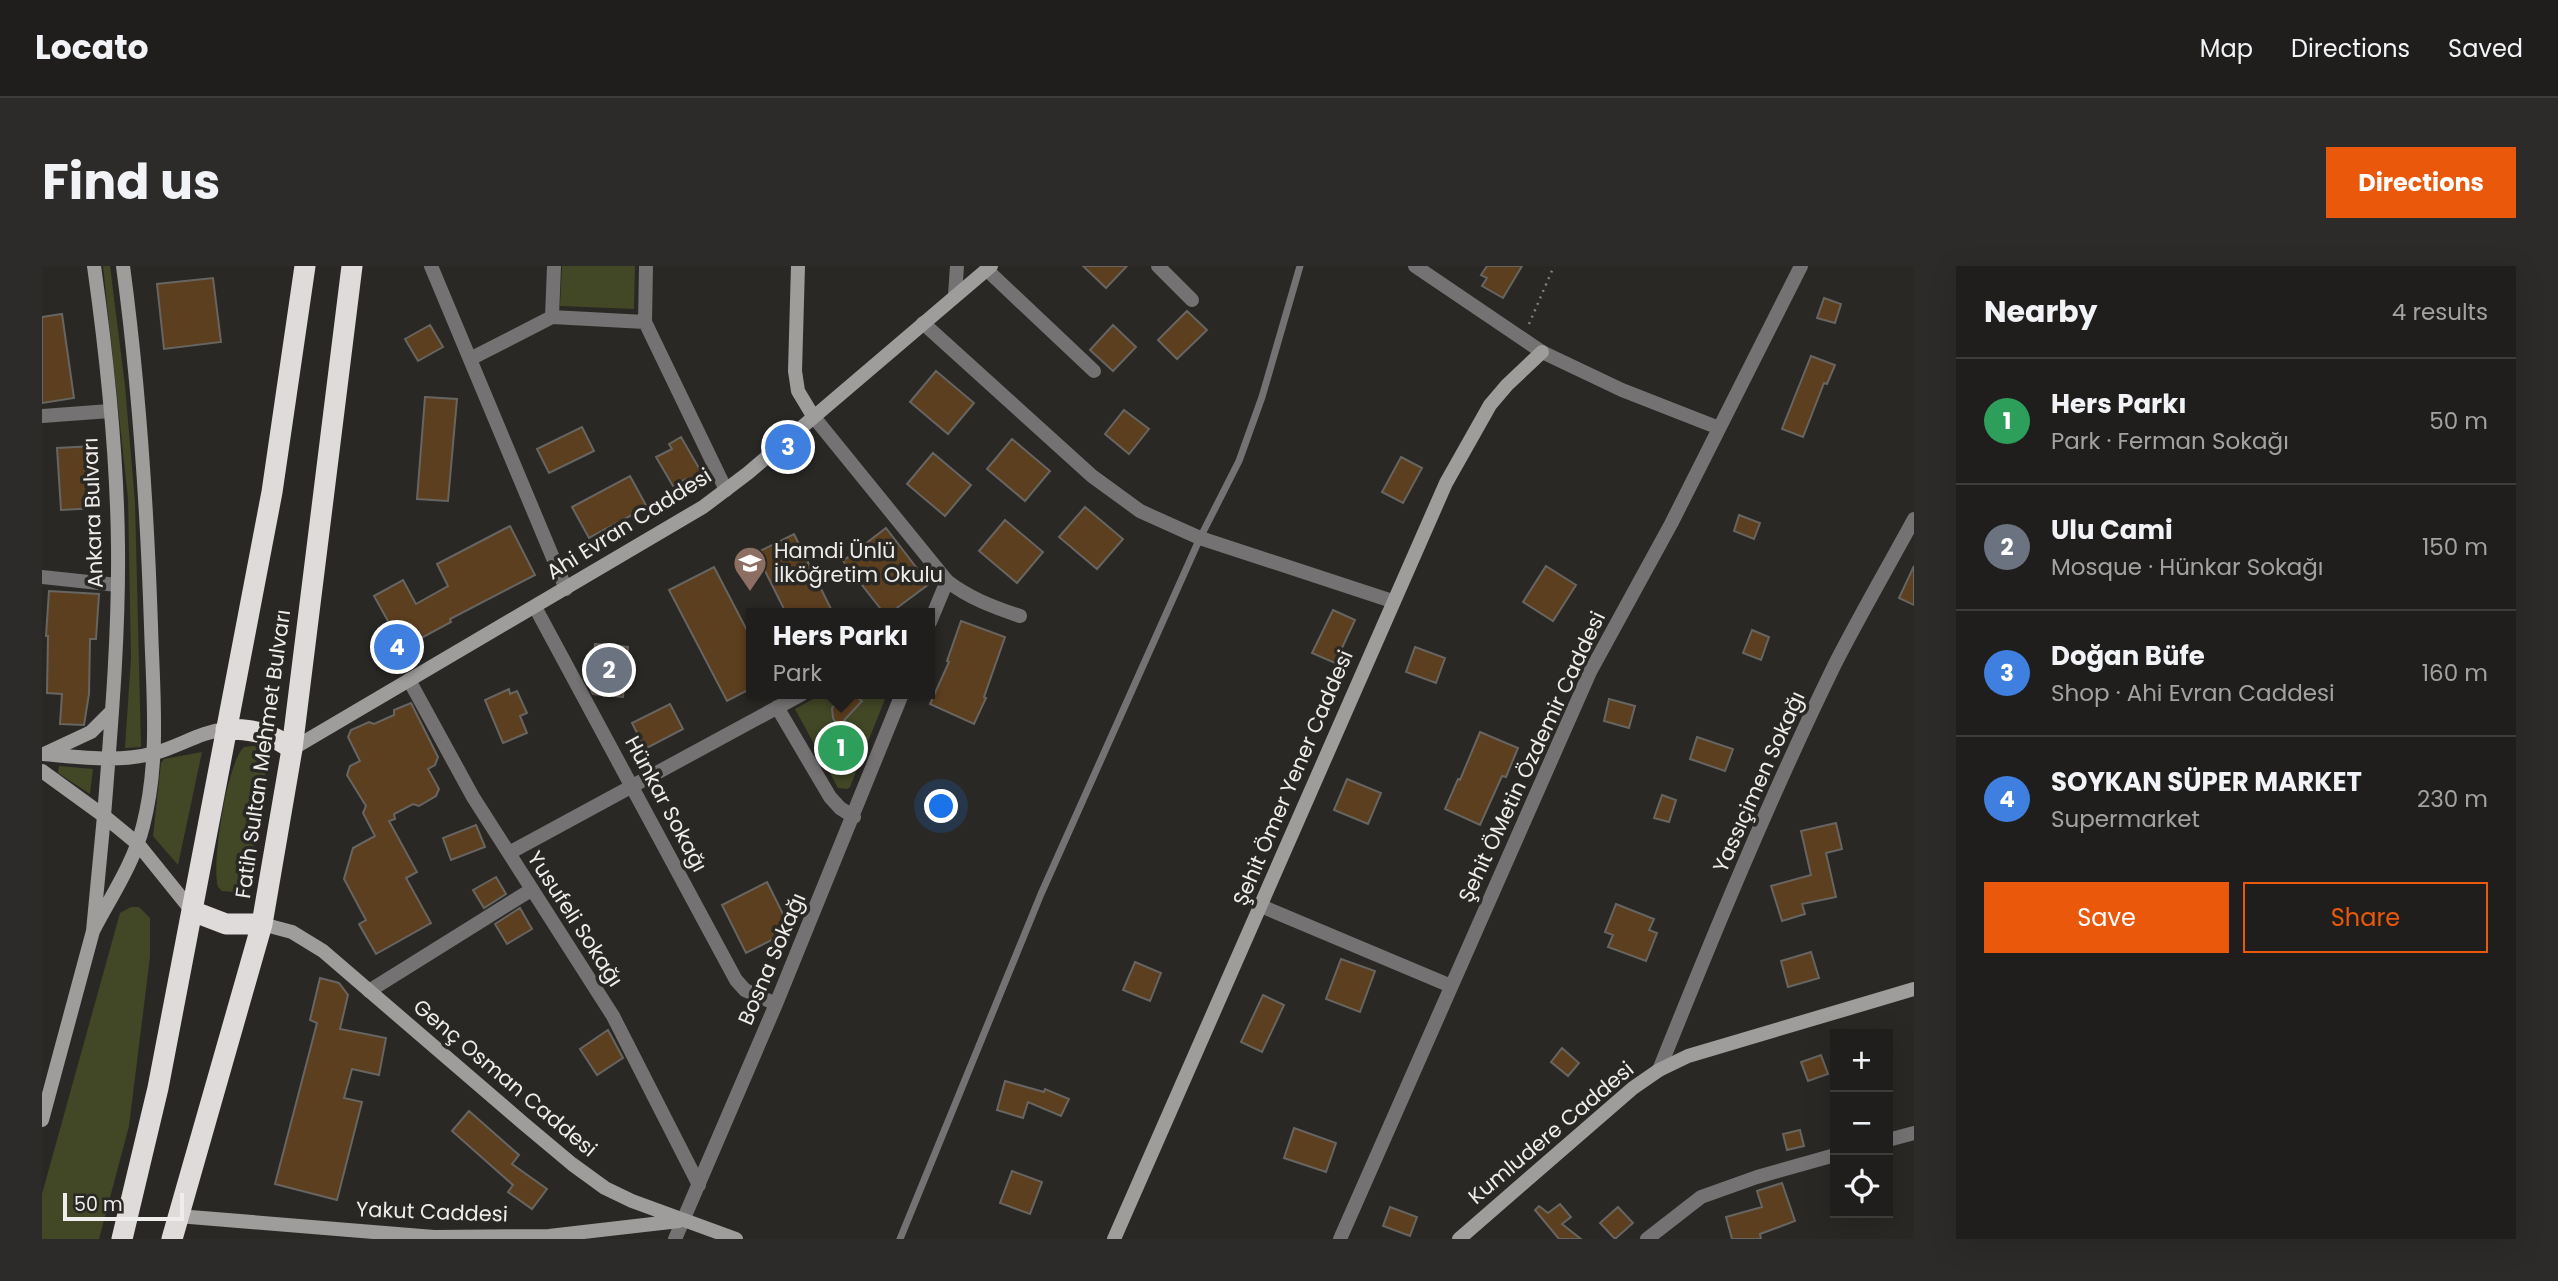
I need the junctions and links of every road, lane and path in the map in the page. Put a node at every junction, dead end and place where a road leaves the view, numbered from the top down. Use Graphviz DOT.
graph roads {
  1 [pos="94,266"];
  2 [pos="123,266"];
  3 [pos="305,266"];
  4 [pos="352,266"];
  5 [pos="431,266"];
  6 [pos="554,266"];
  7 [pos="646,266"];
  8 [pos="798,266"];
  9 [pos="957,266"];
  10 [pos="1158,266"];
  11 [pos="1300,266"];
  12 [pos="1415,266"];
  13 [pos="1554,266"];
  14 [pos="1801,266"];
  15 [pos="989,268"];
  16 [pos="955,295"];
  17 [pos="1192,300"];
  18 [pos="552,317"];
  19 [pos="645,322"];
  20 [pos="923,323"];
  21 [pos="1522,340"];
  22 [pos="1542,352"];
  23 [pos="470,359"];
  24 [pos="1094,371"];
  25 [pos="110,411"];
  26 [pos="42,416"];
  27 [pos="813,416"];
  28 [pos="1719,428"];
  29 [pos="726,490"];
  30 [pos="1914,519"];
  31 [pos="1200,538"];
  32 [pos="42,577"];
  33 [pos="947,581"];
  34 [pos="117,585"];
  35 [pos="566,589"];
  36 [pos="1392,601"];
  37 [pos="535,607"];
  38 [pos="935,610"];
  39 [pos="1020,617"];
  40 [pos="409,680"];
  41 [pos="793,699"];
  42 [pos="900,699"];
  43 [pos="778,707"];
  44 [pos="111,711"];
  45 [pos="226,729"];
  46 [pos="292,749"];
  47 [pos="155,753"];
  48 [pos="43,754"];
  49 [pos="109,759"];
  50 [pos="42,771"];
  51 [pos="632,786"];
  52 [pos="104,816"];
  53 [pos="854,817"];
  54 [pos="138,844"];
  55 [pos="509,853"];
  56 [pos="531,890"];
  57 [pos="1261,906"];
  58 [pos="192,911"];
  59 [pos="262,924"];
  60 [pos="93,931"];
  61 [pos="1451,986"];
  62 [pos="1914,989"];
  63 [pos="369,991"];
  64 [pos="776,1004"];
  65 [pos="1659,1070"];
  66 [pos="42,1120"];
  67 [pos="1914,1133"];
  68 [pos="1893,1139"];
  69 [pos="1830,1156"];
  70 [pos="699,1185"];
  71 [pos="178,1216"];
  72 [pos="684,1220"];
  73 [pos="121,1239"];
  74 [pos="172,1239"];
  75 [pos="674,1239"];
  76 [pos="736,1239"];
  77 [pos="900,1239"];
  78 [pos="1114,1239"];
  79 [pos="1340,1239"];
  80 [pos="1459,1239"];
  81 [pos="1647,1239"];
  1 -- 25 [label="street, Ankara Bulvarı"];
  2 -- 47 [label="street, Ankara Bulvarı"];
  3 -- 45 [label="highway, Fatih Sultan Mehmet Bulvarı"];
  4 -- 46 [label="highway, Fatih Sultan Mehmet Bulvarı"];
  5 -- 23 [label="street"];
  6 -- 18 [label="street"];
  7 -- 19 [label="street"];
  8 -- 27 [label="street"];
  9 -- 16 [label="street"];
  10 -- 17 [label="street"];
  11 -- 31 [label="lane"];
  12 -- 21 [label="street"];
  13 -- 21 [label="path"];
  14 -- 28 [label="street, Şehit ÖMetin Özdemir Caddesi"];
  15 -- 16 [label="street, Ahi Evran Caddesi"];
  15 -- 24 [label="street"];
  16 -- 20 [label="street, Ahi Evran Caddesi"];
  18 -- 19 [label="street"];
  18 -- 23 [label="street"];
  19 -- 29 [label="street"];
  20 -- 27 [label="street, Ahi Evran Caddesi"];
  20 -- 31 [label="street"];
  21 -- 22 [label="street"];
  22 -- 28 [label="street"];
  22 -- 36 [label="street, Şehit Ömer Yener Caddesi"];
  23 -- 35 [label="street"];
  25 -- 26 [label="street"];
  25 -- 34 [label="street, Ankara Bulvarı"];
  27 -- 29 [label="street, Ahi Evran Caddesi"];
  27 -- 33 [label="street"];
  28 -- 61 [label="street, Şehit ÖMetin Özdemir Caddesi"];
  29 -- 35 [label="street, Ahi Evran Caddesi"];
  30 -- 65 [label="street, Yassıçimen Sokağı"];
  31 -- 36 [label="street"];
  31 -- 77 [label="lane"];
  32 -- 34 [label="street"];
  33 -- 38 [label="street"];
  33 -- 39 [label="street"];
  34 -- 44 [label="street, Ankara Bulvarı"];
  35 -- 37 [label="street, Ahi Evran Caddesi"];
  36 -- 57 [label="street, Şehit Ömer Yener Caddesi"];
  37 -- 40 [label="street, Ahi Evran Caddesi"];
  37 -- 51 [label="street, Hünkar Sokağı"];
  40 -- 46 [label="street, Ahi Evran Caddesi"];
  40 -- 55 [label="street, Yusufeli Sokağı"];
  41 -- 43 [label="street"];
  42 -- 53 [label="street, Bosna Sokağı"];
  43 -- 51 [label="street"];
  43 -- 53 [label="street"];
  44 -- 48 [label="street"];
  44 -- 49 [label="street, Ankara Bulvarı"];
  45 -- 46 [label="highway"];
  45 -- 47 [label="street"];
  45 -- 58 [label="highway, Fatih Sultan Mehmet Bulvarı"];
  46 -- 59 [label="highway, Fatih Sultan Mehmet Bulvarı"];
  47 -- 49 [label="street"];
  47 -- 54 [label="street, Ankara Bulvarı"];
  48 -- 49 [label="street"];
  49 -- 52 [label="street, Ankara Bulvarı"];
  50 -- 52 [label="street"];
  51 -- 55 [label="street"];
  51 -- 64 [label="street, Hünkar Sokağı"];
  52 -- 54 [label="street"];
  52 -- 60 [label="street, Ankara Bulvarı"];
  53 -- 64 [label="street, Bosna Sokağı"];
  54 -- 58 [label="street"];
  54 -- 60 [label="street, Ankara Bulvarı"];
  55 -- 56 [label="street, Yusufeli Sokağı"];
  56 -- 63 [label="street"];
  56 -- 70 [label="street, Yusufeli Sokağı"];
  57 -- 61 [label="street"];
  57 -- 78 [label="street, Şehit Ömer Yener Caddesi"];
  58 -- 59 [label="highway"];
  58 -- 73 [label="highway, Fatih Sultan Mehmet Bulvarı"];
  59 -- 63 [label="street, Genç Osman Caddesi"];
  59 -- 71 [label="highway, Fatih Sultan Mehmet Bulvarı"];
  60 -- 66 [label="street, Ankara Bulvarı"];
  61 -- 79 [label="street, Şehit ÖMetin Özdemir Caddesi"];
  62 -- 65 [label="street, Kumludere Caddesi"];
  63 -- 72 [label="street, Genç Osman Caddesi"];
  64 -- 70 [label="street, Bosna Sokağı"];
  65 -- 80 [label="street, Kumludere Caddesi"];
  67 -- 68 [label="street"];
  69 -- 81 [label="street"];
  70 -- 72 [label="street, Bosna Sokağı"];
  71 -- 72 [label="street, Yakut Caddesi"];
  71 -- 74 [label="highway, Fatih Sultan Mehmet Bulvarı"];
  72 -- 75 [label="street, Bosna Sokağı"];
  72 -- 76 [label="street, Genç Osman Caddesi"];
}
